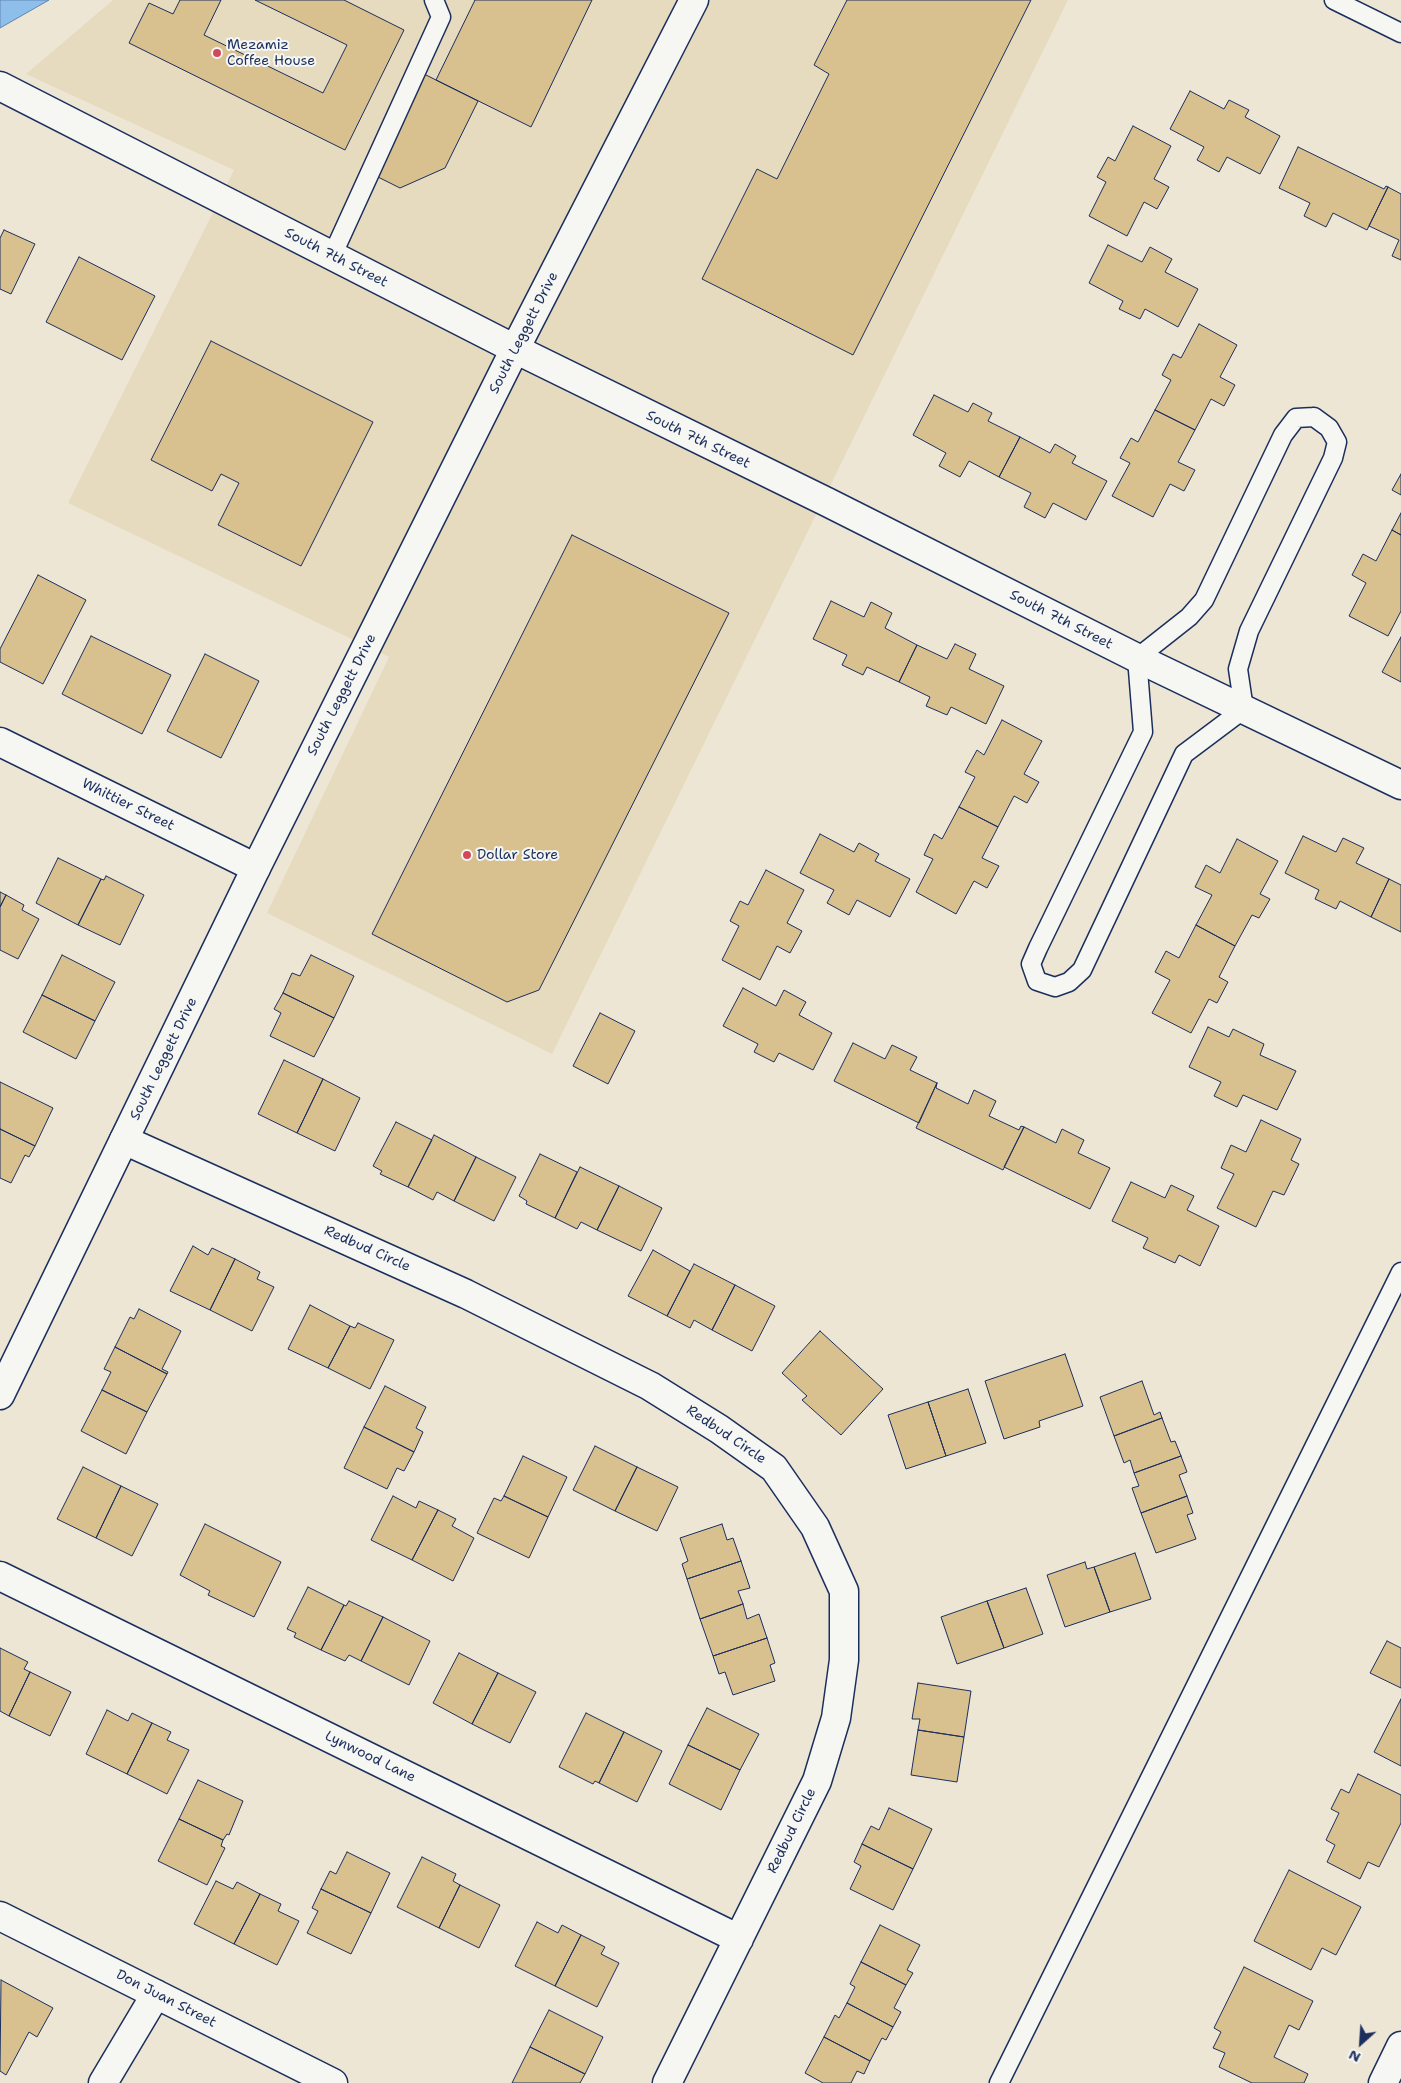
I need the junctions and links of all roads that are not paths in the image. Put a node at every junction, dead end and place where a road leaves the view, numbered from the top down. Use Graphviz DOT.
graph roads {
  1 [pos="434,0"];
  2 [pos="694,0"];
  3 [pos="1334,0"];
  4 [pos="1401,33"];
  5 [pos="0,86"];
  6 [pos="332,256"];
  7 [pos="515,350"];
  8 [pos="1136,658"];
  9 [pos="1244,709"];
  10 [pos="0,742"];
  11 [pos="1401,785"];
  12 [pos="256,868"];
  13 [pos="124,1140"];
  14 [pos="1401,1272"];
  15 [pos="4,1378"];
  16 [pos="0,1576"];
  17 [pos="0,1916"];
  18 [pos="739,1938"];
  19 [pos="156,1994"];
  20 [pos="1401,2046"];
  21 [pos="103,2083"];
  22 [pos="332,2083"];
  23 [pos="668,2083"];
  24 [pos="999,2083"];
  25 [pos="1383,2083"];
  1 -- 6 [label="lane"];
  2 -- 7 [label="street, South Leggett Drive"];
  3 -- 4 [label="lane"];
  5 -- 6 [label="street, South 7th Street"];
  6 -- 7 [label="street, South 7th Street"];
  7 -- 8 [label="street, South 7th Street"];
  7 -- 12 [label="street, South Leggett Drive"];
  8 -- 9 [label="street, South 7th Street"];
  8 -- 9 [label="lane"];
  8 -- 9 [label="lane"];
  9 -- 11 [label="street, South 7th Street"];
  10 -- 12 [label="street, Whittier Street"];
  12 -- 13 [label="street, South Leggett Drive"];
  13 -- 15 [label="street, South Leggett Drive"];
  13 -- 18 [label="street, Redbud Circle"];
  14 -- 24 [label="lane"];
  16 -- 18 [label="street, Lynwood Lane"];
  17 -- 19 [label="street, Don Juan Street"];
  18 -- 23 [label="street, Redbud Circle"];
  19 -- 21 [label="street"];
  19 -- 22 [label="street, Don Juan Street"];
  20 -- 25 [label="street"];
}
